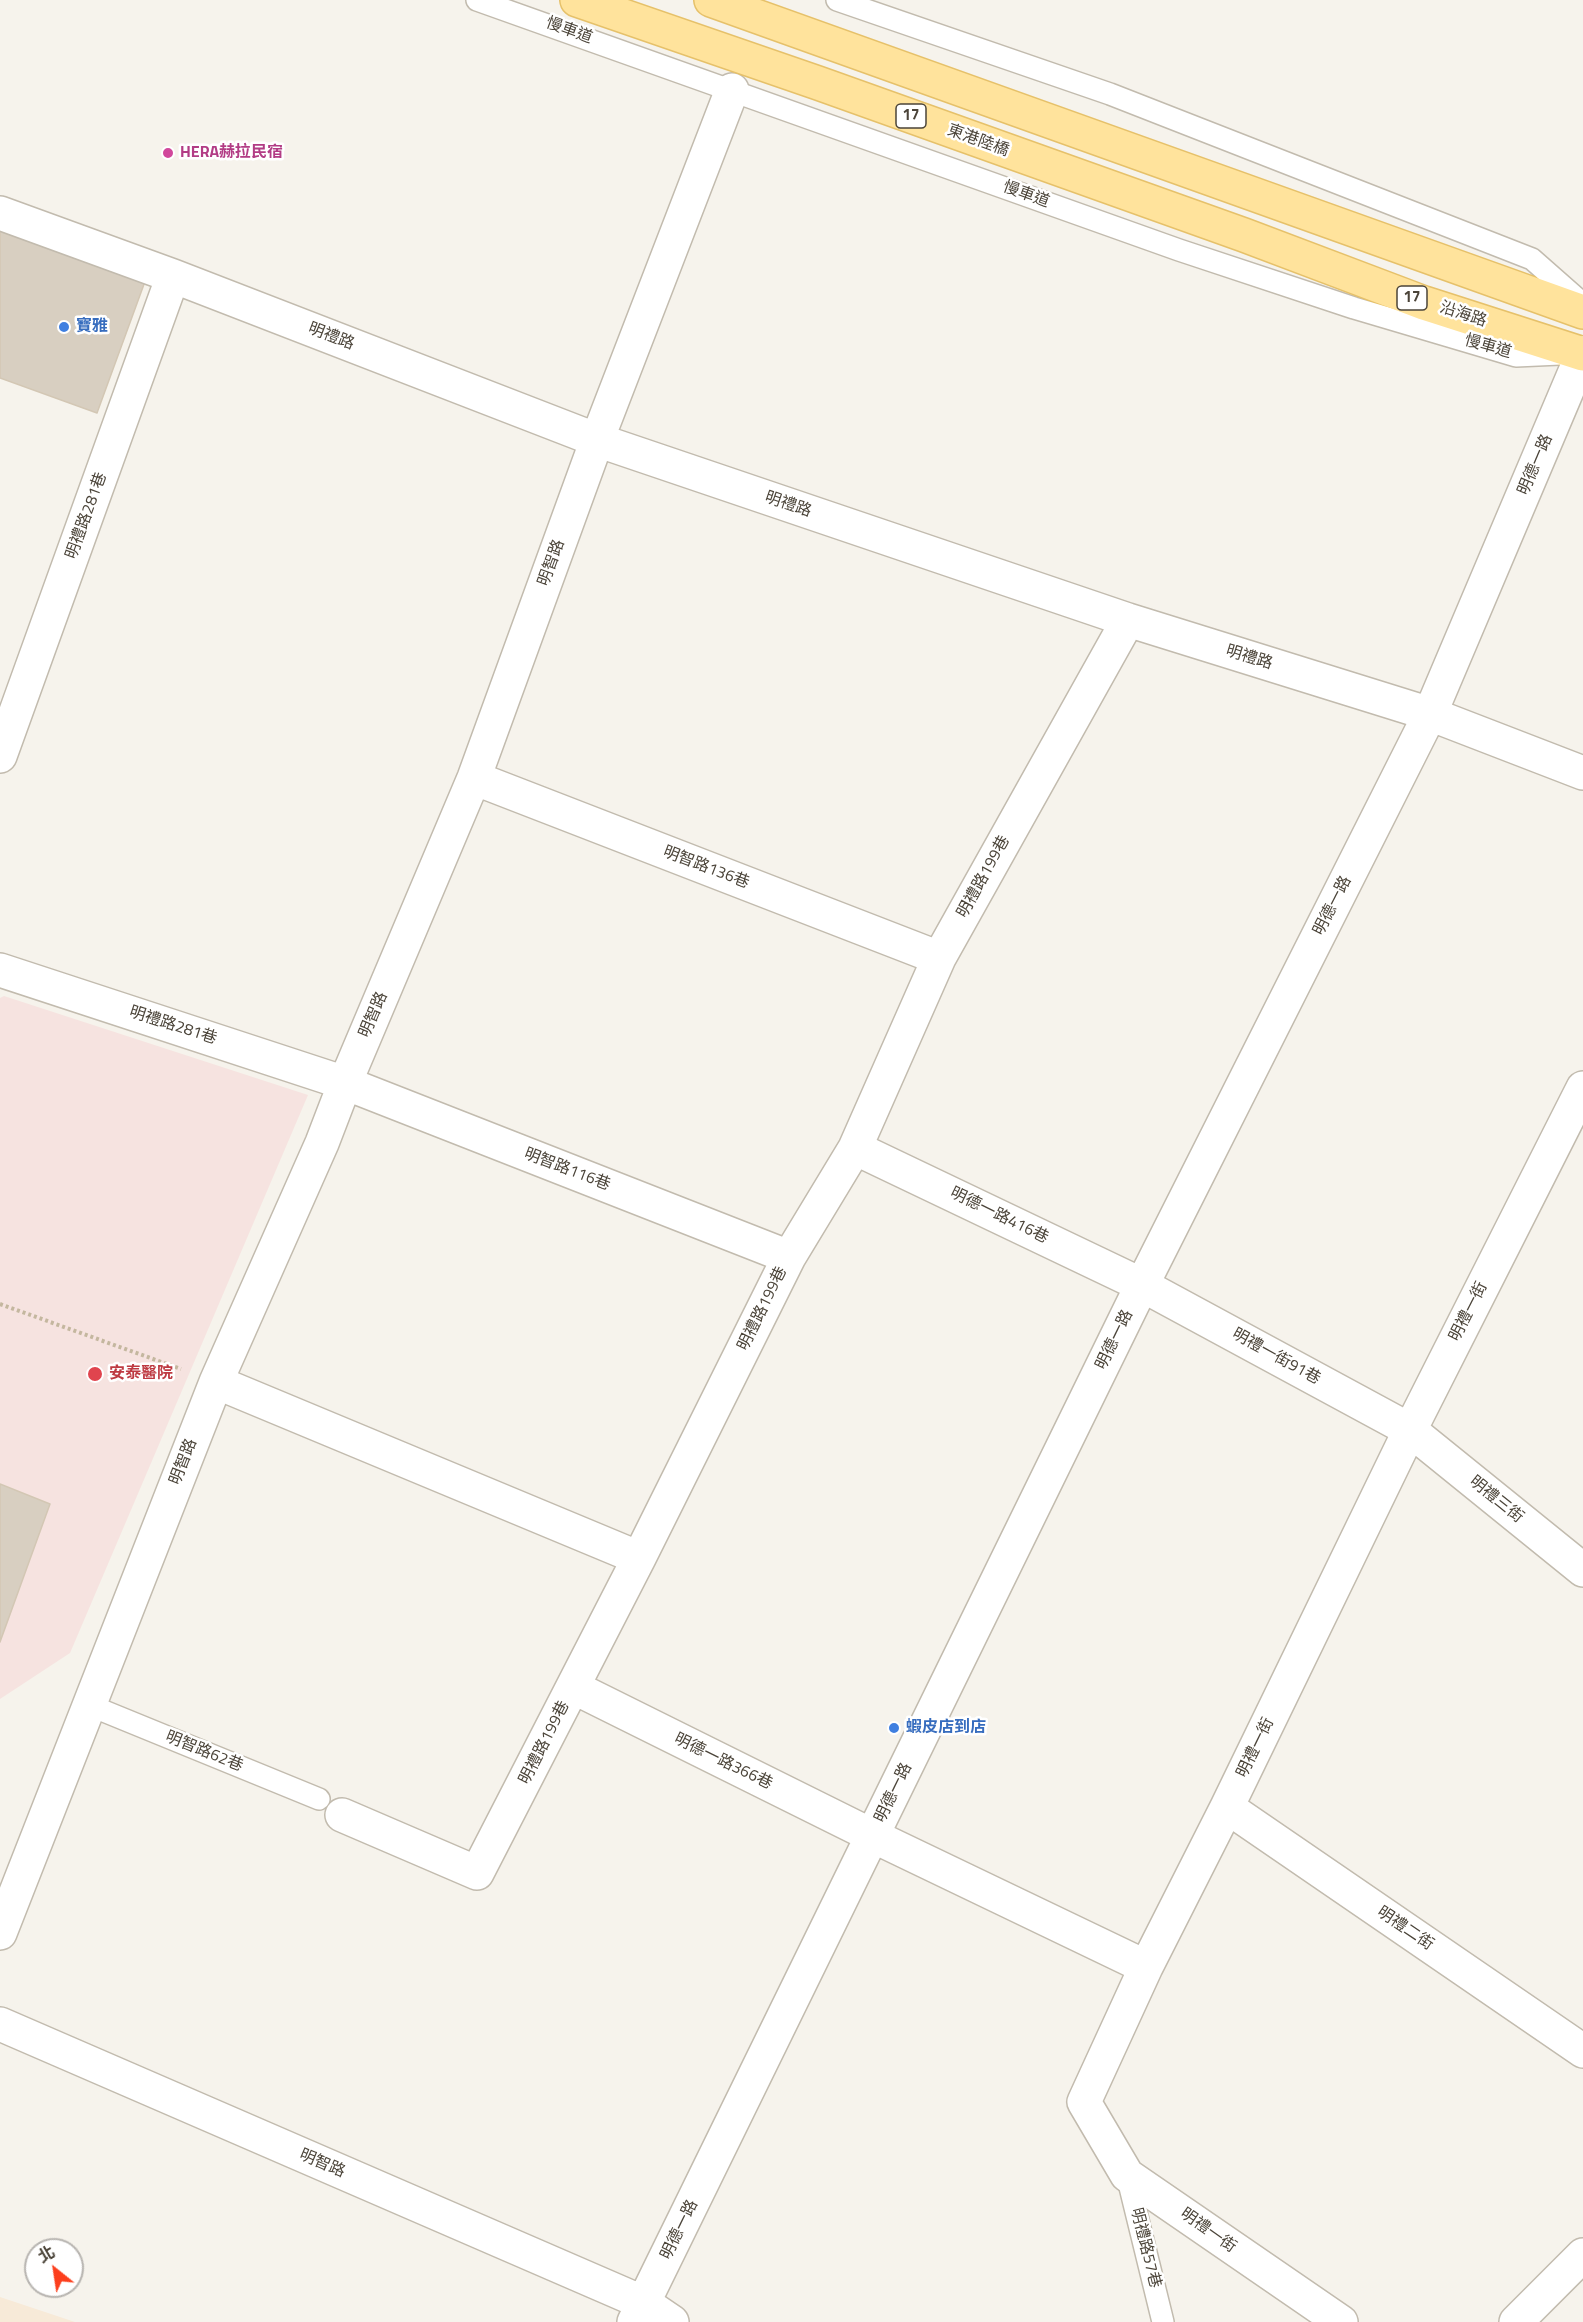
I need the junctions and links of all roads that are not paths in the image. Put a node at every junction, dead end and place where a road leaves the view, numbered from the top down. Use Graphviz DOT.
graph roads {
  1 [pos="477,0"];
  2 [pos="577,0"];
  3 [pos="711,0"];
  4 [pos="837,0"];
  5 [pos="732,90"];
  6 [pos="0,213"];
  7 [pos="1244,235"];
  8 [pos="173,276"];
  9 [pos="1583,303"];
  10 [pos="1583,312"];
  11 [pos="1583,353"];
  12 [pos="597,440"];
  13 [pos="1128,620"];
  14 [pos="1430,714"];
  15 [pos="0,756"];
  16 [pos="1583,773"];
  17 [pos="474,778"];
  18 [pos="939,958"];
  19 [pos="0,970"];
  20 [pos="345,1083"];
  21 [pos="1578,1110"];
  22 [pos="855,1148"];
  23 [pos="789,1257"];
  24 [pos="1142,1285"];
  25 [pos="216,1382"];
  26 [pos="1410,1430"];
  27 [pos="639,1558"];
  28 [pos="1583,1570"];
  29 [pos="573,1687"];
  30 [pos="89,1705"];
  31 [pos="330,1807"];
  32 [pos="1227,1807"];
  33 [pos="873,1836"];
  34 [pos="0,1933"];
  35 [pos="1146,1967"];
  36 [pos="0,2024"];
  37 [pos="1583,2051"];
  38 [pos="1126,2175"];
  39 [pos="1583,2255"];
  40 [pos="639,2313"];
  41 [pos="672,2322"];
  42 [pos="1164,2322"];
  43 [pos="1341,2322"];
  44 [pos="1516,2322"];
  1 -- 5 [label="lane, 慢車道"];
  2 -- 7 [label="main road, 東港陸橋 / 17"];
  3 -- 10 [label="main road"];
  4 -- 9 [label="lane"];
  5 -- 11 [label="lane, 慢車道"];
  5 -- 12 [label="street, 明智路"];
  6 -- 8 [label="street, 明禮路"];
  7 -- 11 [label="main road, 沿海路 / 17"];
  8 -- 12 [label="street, 明禮路"];
  8 -- 15 [label="street, 明禮路281巷"];
  11 -- 14 [label="street, 明德一路"];
  12 -- 13 [label="street, 明禮路"];
  12 -- 17 [label="street, 明智路"];
  13 -- 14 [label="street, 明禮路"];
  13 -- 18 [label="street, 明禮路199巷"];
  14 -- 16 [label="street, 明禮路"];
  14 -- 24 [label="street, 明德一路"];
  17 -- 18 [label="street, 明智路136巷"];
  17 -- 20 [label="street, 明智路"];
  18 -- 22 [label="street, 明禮路199巷"];
  19 -- 20 [label="street, 明禮路281巷"];
  20 -- 23 [label="street, 明智路116巷"];
  20 -- 25 [label="street, 明智路"];
  21 -- 26 [label="street, 明禮一街"];
  22 -- 23 [label="street, 明禮路199巷"];
  22 -- 24 [label="street, 明德一路416巷"];
  23 -- 27 [label="street, 明禮路199巷"];
  24 -- 26 [label="street, 明禮一街91巷"];
  24 -- 33 [label="street, 明德一路"];
  25 -- 27 [label="street"];
  25 -- 30 [label="street, 明智路"];
  26 -- 28 [label="street, 明禮三街"];
  26 -- 32 [label="street, 明禮一街"];
  27 -- 29 [label="street, 明禮路199巷"];
  29 -- 31 [label="street, 明禮路199巷"];
  29 -- 33 [label="street, 明德一路366巷"];
  30 -- 31 [label="lane, 明智路62巷"];
  30 -- 34 [label="street, 明智路"];
  32 -- 35 [label="street, 明禮一街"];
  32 -- 37 [label="street, 明禮二街"];
  33 -- 35 [label="street, 明德一路366巷"];
  33 -- 40 [label="street, 明德一路"];
  35 -- 38 [label="street, 明禮一街"];
  36 -- 40 [label="street, 明智路"];
  38 -- 42 [label="lane, 明禮路57巷"];
  38 -- 43 [label="street, 明禮一街"];
  39 -- 44 [label="street"];
  40 -- 41 [label="street"];
}
